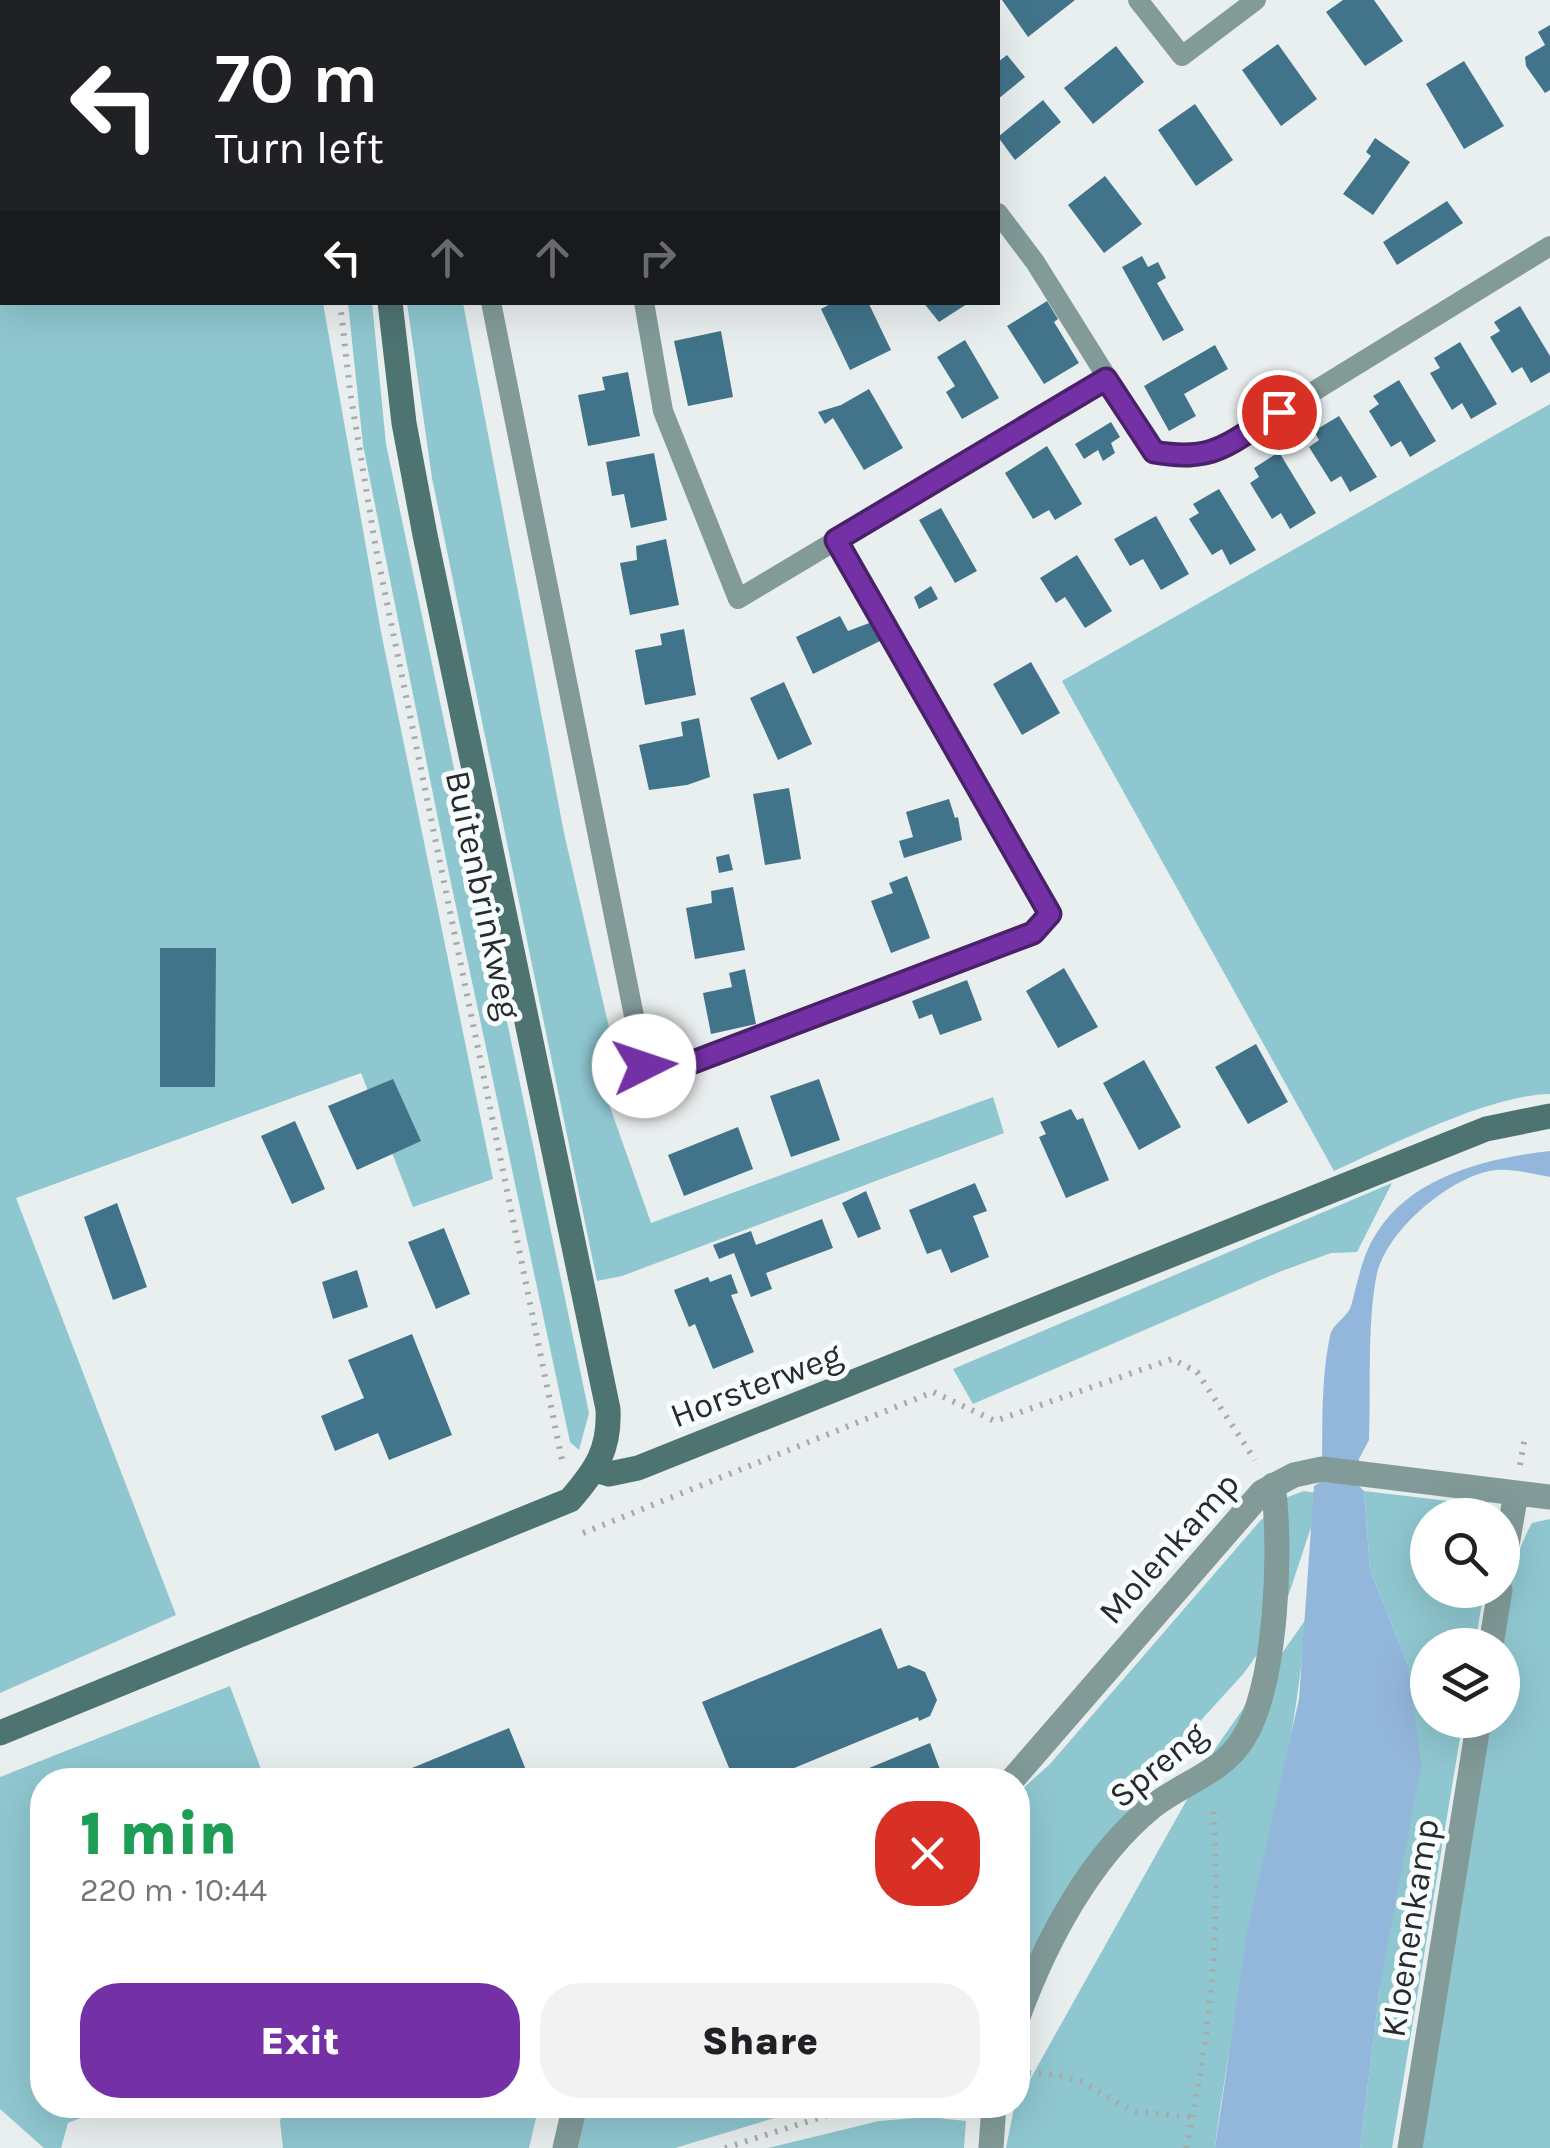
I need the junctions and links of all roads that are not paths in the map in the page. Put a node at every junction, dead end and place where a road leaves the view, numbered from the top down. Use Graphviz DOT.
graph roads {
  1 [pos="1138,0"];
  2 [pos="1256,0"];
  3 [pos="1000,216"];
  4 [pos="1550,246"];
  5 [pos="390,305"];
  6 [pos="491,305"];
  7 [pos="645,305"];
  8 [pos="1106,379"];
  9 [pos="836,540"];
  10 [pos="1550,1116"];
  11 [pos="596,1470"];
  12 [pos="1273,1486"];
  13 [pos="1516,1492"];
  14 [pos="1550,1497"];
  15 [pos="1515,1498"];
  16 [pos="0,1734"];
  17 [pos="1476,1738"];
  18 [pos="1022,1768"];
  19 [pos="1030,1984"];
  20 [pos="572,2118"];
  21 [pos="993,2118"];
  22 [pos="565,2148"];
  23 [pos="991,2148"];
  24 [pos="1410,2148"];
  1 -- 2 [label="lane"];
  3 -- 8 [label="lane"];
  4 -- 8 [label="lane"];
  5 -- 11 [label="main road, Buitenbrinkweg"];
  6 -- 9 [label="lane"];
  7 -- 9 [label="lane"];
  8 -- 9 [label="lane"];
  10 -- 11 [label="main road, Horsterweg"];
  11 -- 16 [label="main road"];
  12 -- 13 [label="street, Molenkamp"];
  12 -- 18 [label="street, Molenkamp"];
  12 -- 19 [label="street, Spreng"];
  13 -- 14 [label="street, Molenkamp"];
  13 -- 15 [label="street"];
  17 -- 24 [label="street, Kloenenkamp"];
  20 -- 22 [label="street"];
  21 -- 23 [label="street"];
}
